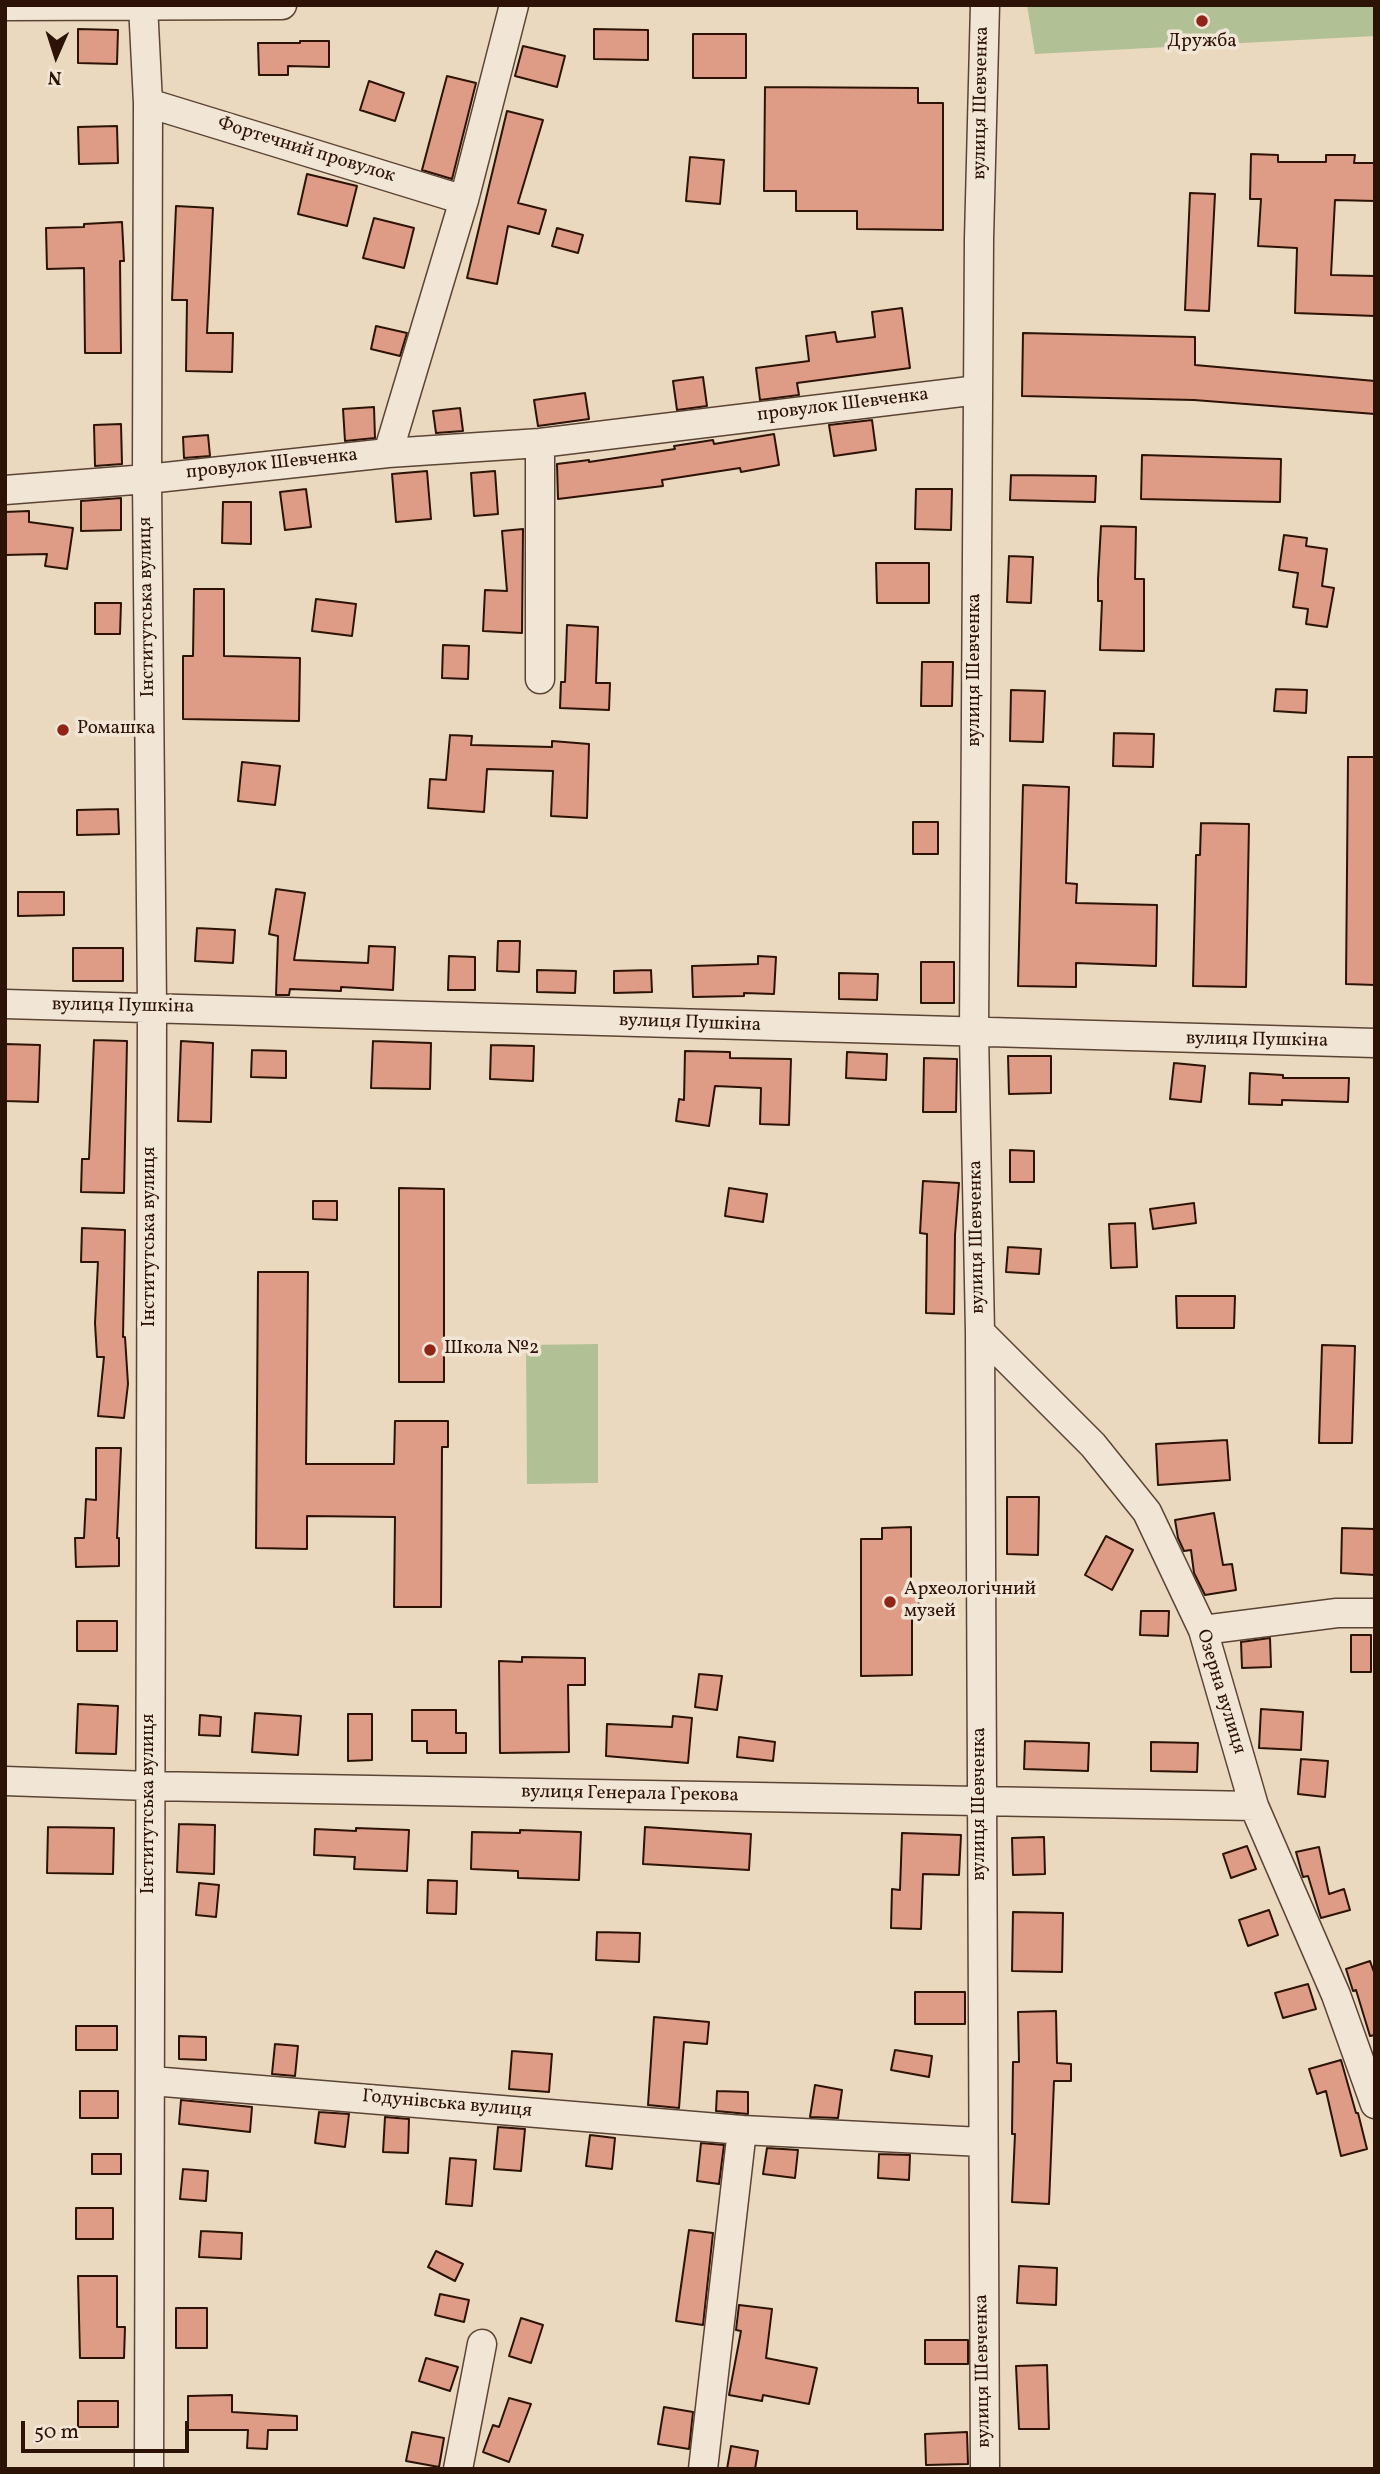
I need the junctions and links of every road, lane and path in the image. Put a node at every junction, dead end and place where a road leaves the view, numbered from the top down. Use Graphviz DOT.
graph roads {
  1 [pos="282,5"];
  2 [pos="514,5"];
  3 [pos="985,5"];
  4 [pos="5,6"];
  5 [pos="143,6"];
  6 [pos="148,103"];
  7 [pos="464,200"];
  8 [pos="978,390"];
  9 [pos="540,443"];
  10 [pos="388,453"];
  11 [pos="147,479"];
  12 [pos="5,490"];
  13 [pos="540,679"];
  14 [pos="5,1004"];
  15 [pos="152,1007"];
  16 [pos="974,1033"];
  17 [pos="1375,1043"];
  18 [pos="979,1332"];
  19 [pos="1375,1613"];
  20 [pos="1203,1630"];
  21 [pos="5,1782"];
  22 [pos="150,1786"];
  23 [pos="981,1802"];
  24 [pos="1254,1806"];
  25 [pos="152,2081"];
  26 [pos="1375,2104"];
  27 [pos="742,2130"];
  28 [pos="982,2142"];
  29 [pos="482,2344"];
  30 [pos="149,2469"];
  31 [pos="458,2469"];
  32 [pos="703,2469"];
  33 [pos="985,2469"];
  1 -- 5 [label="street"];
  2 -- 7 [label="street"];
  3 -- 8 [label="street, вулиця Шевченка"];
  4 -- 5 [label="street"];
  5 -- 6 [label="street, Інститутська вулиця"];
  6 -- 7 [label="street, Фортечний провулок"];
  6 -- 11 [label="street, Інститутська вулиця"];
  7 -- 10 [label="street"];
  8 -- 9 [label="street, провулок Шевченка"];
  8 -- 16 [label="street, вулиця Шевченка"];
  9 -- 10 [label="street, провулок Шевченка"];
  9 -- 13 [label="street"];
  10 -- 11 [label="street, провулок Шевченка"];
  11 -- 12 [label="street, провулок Шевченка"];
  11 -- 15 [label="street, Інститутська вулиця"];
  14 -- 15 [label="street, вулиця Пушкіна"];
  15 -- 16 [label="street, вулиця Пушкіна"];
  15 -- 22 [label="street, Інститутська вулиця"];
  16 -- 17 [label="street, вулиця Пушкіна"];
  16 -- 18 [label="street, вулиця Шевченка"];
  18 -- 20 [label="street, Озерна вулиця"];
  18 -- 23 [label="street, вулиця Шевченка"];
  19 -- 20 [label="street"];
  20 -- 24 [label="street, Озерна вулиця"];
  21 -- 22 [label="street, вулиця Генерала Грекова"];
  22 -- 23 [label="street, вулиця Генерала Грекова"];
  22 -- 25 [label="street, Інститутська вулиця"];
  23 -- 24 [label="street, вулиця Генерала Грекова"];
  23 -- 28 [label="street, вулиця Шевченка"];
  24 -- 26 [label="street, Озерна вулиця"];
  25 -- 27 [label="street, Годунівська вулиця"];
  25 -- 30 [label="street, Інститутська вулиця"];
  27 -- 28 [label="street, Годунівська вулиця"];
  27 -- 32 [label="street"];
  28 -- 33 [label="street, вулиця Шевченка"];
  29 -- 31 [label="street"];
}
